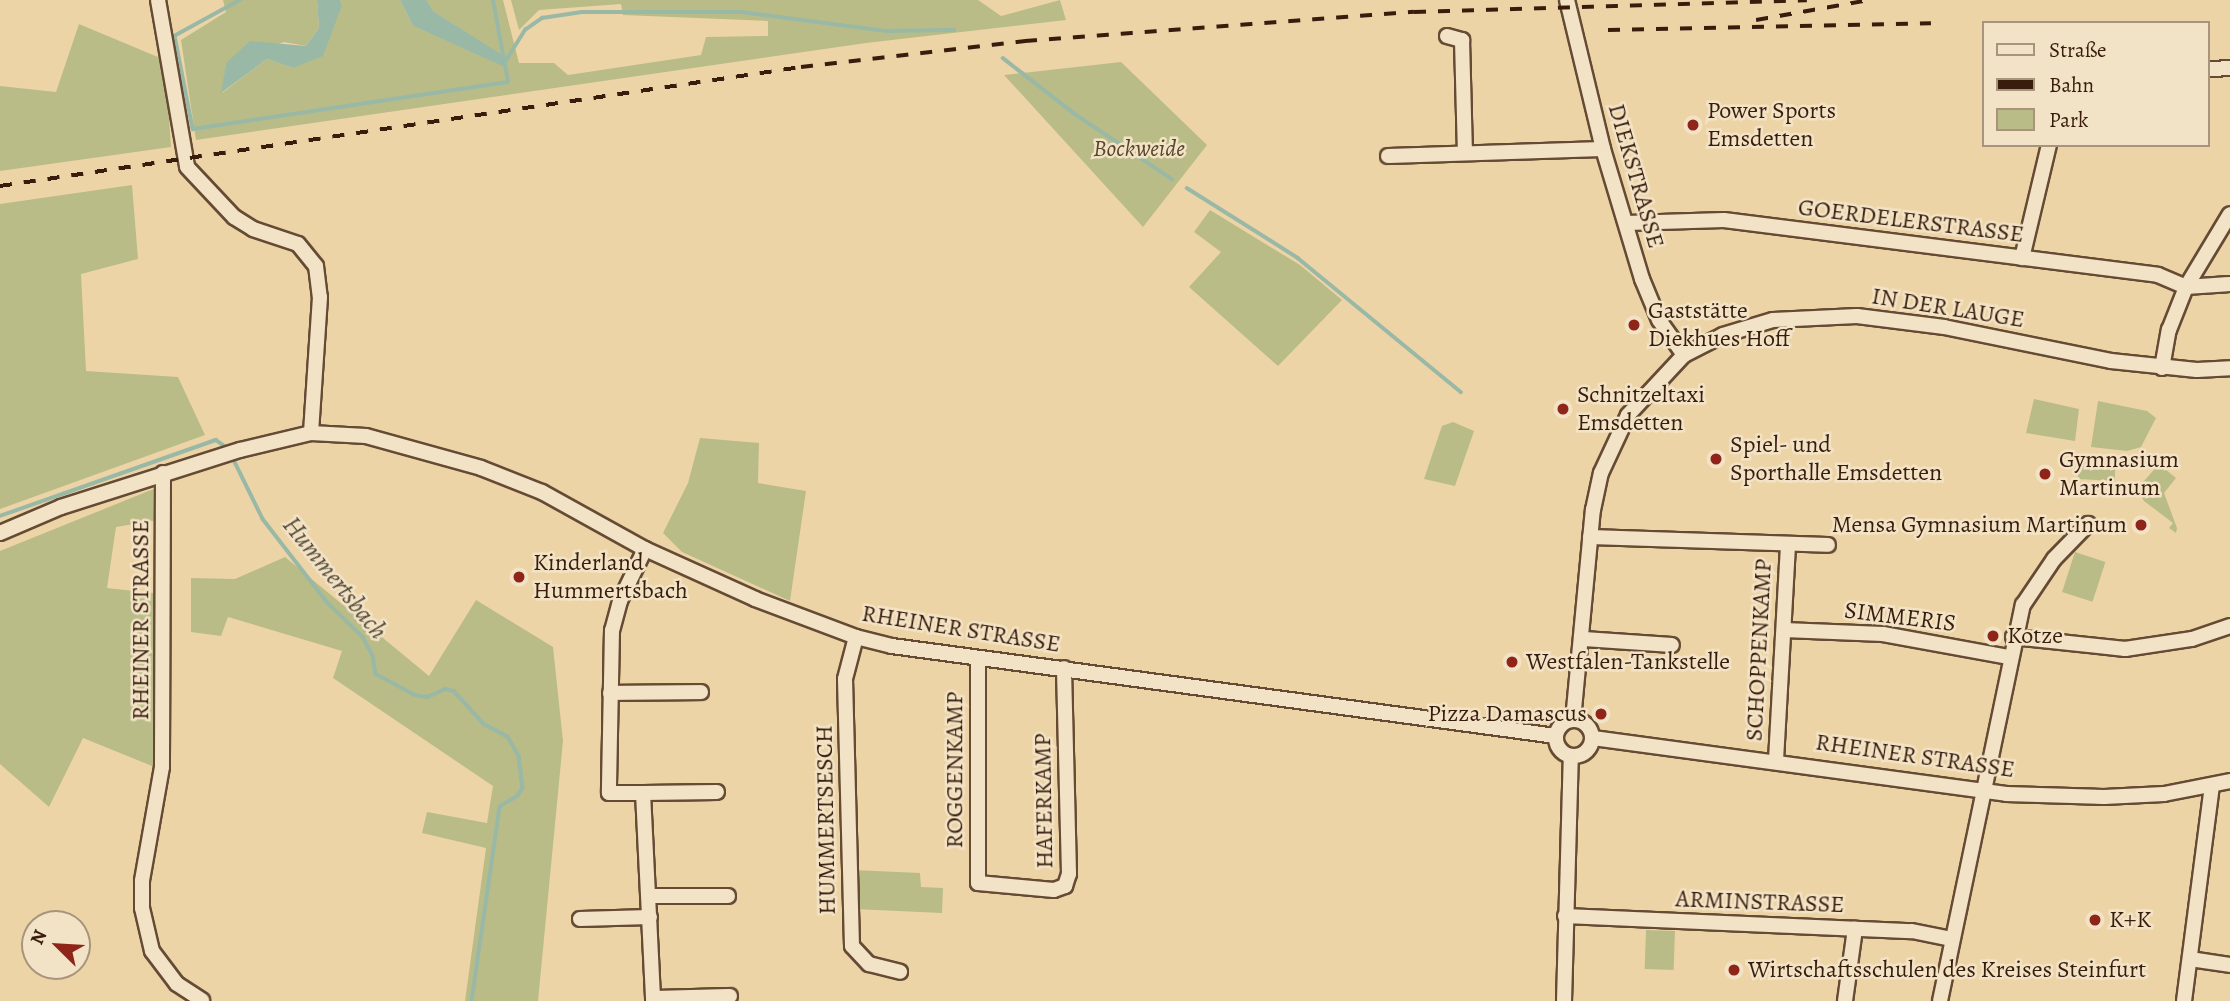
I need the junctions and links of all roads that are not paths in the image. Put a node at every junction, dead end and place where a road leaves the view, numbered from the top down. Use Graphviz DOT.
graph roads {
  1 [pos="158,0"];
  2 [pos="1567,0"];
  3 [pos="1447,36"];
  4 [pos="2230,68"];
  5 [pos="2209,69"];
  6 [pos="2049,147"];
  7 [pos="1603,149"];
  8 [pos="1465,153"];
  9 [pos="1388,156"];
  10 [pos="2230,214"];
  11 [pos="1627,223"];
  12 [pos="2022,258"];
  13 [pos="2230,284"];
  14 [pos="2186,287"];
  15 [pos="1684,355"];
  16 [pos="2162,368"];
  17 [pos="2230,368"];
  18 [pos="311,433"];
  19 [pos="163,473"];
  20 [pos="2088,524"];
  21 [pos="0,533"];
  22 [pos="1590,537"];
  23 [pos="1788,544"];
  24 [pos="1828,545"];
  25 [pos="645,549"];
  26 [pos="2230,626"];
  27 [pos="1784,630"];
  28 [pos="856,637"];
  29 [pos="2013,637"];
  30 [pos="1584,639"];
  31 [pos="1672,645"];
  32 [pos="2008,657"];
  33 [pos="978,658"];
  34 [pos="1064,668"];
  35 [pos="701,692"];
  36 [pos="610,693"];
  37 [pos="1573,720"];
  38 [pos="1556,736"];
  39 [pos="1593,738"];
  40 [pos="1571,757"];
  41 [pos="1776,760"];
  42 [pos="2230,781"];
  43 [pos="2212,786"];
  44 [pos="1984,790"];
  45 [pos="717,792"];
  46 [pos="643,793"];
  47 [pos="978,883"];
  48 [pos="728,896"];
  49 [pos="649,897"];
  50 [pos="1565,916"];
  51 [pos="650,917"];
  52 [pos="580,919"];
  53 [pos="1855,929"];
  54 [pos="1952,939"];
  55 [pos="2190,959"];
  56 [pos="2230,965"];
  57 [pos="900,972"];
  58 [pos="730,996"];
  59 [pos="653,1000"];
  60 [pos="201,1001"];
  61 [pos="1564,1001"];
  62 [pos="1845,1001"];
  63 [pos="1940,1001"];
  64 [pos="2184,1001"];
  1 -- 18 [label="street"];
  2 -- 7 [label="street, DIEKSTRASSE"];
  3 -- 8 [label="street"];
  4 -- 5 [label="street"];
  6 -- 12 [label="street"];
  7 -- 8 [label="street"];
  7 -- 11 [label="street, DIEKSTRASSE"];
  8 -- 9 [label="street"];
  10 -- 14 [label="street"];
  11 -- 12 [label="street, GOERDELERSTRASSE"];
  11 -- 15 [label="street, DIEKSTRASSE"];
  12 -- 14 [label="street, GOERDELERSTRASSE"];
  13 -- 14 [label="street"];
  14 -- 16 [label="street"];
  15 -- 16 [label="street, IN DER LAUGE"];
  15 -- 22 [label="street, IN DER LAUGE"];
  16 -- 17 [label="street, IN DER LAUGE"];
  18 -- 19 [label="street, RHEINER STRASSE"];
  18 -- 25 [label="street, RHEINER STRASSE"];
  19 -- 21 [label="street, RHEINER STRASSE"];
  19 -- 60 [label="street, RHEINER STRASSE"];
  20 -- 29 [label="street"];
  22 -- 23 [label="street"];
  22 -- 30 [label="street, IN DER LAUGE"];
  23 -- 24 [label="street"];
  23 -- 27 [label="street, SCHOPPENKAMP"];
  25 -- 28 [label="street, RHEINER STRASSE"];
  25 -- 36 [label="street"];
  26 -- 29 [label="street"];
  27 -- 32 [label="street, SIMMERIS"];
  27 -- 41 [label="street, SCHOPPENKAMP"];
  28 -- 33 [label="street, RHEINER STRASSE"];
  28 -- 57 [label="street, HUMMERTSESCH"];
  29 -- 32 [label="street"];
  30 -- 31 [label="street"];
  30 -- 37 [label="street, IN DER LAUGE"];
  32 -- 44 [label="street"];
  33 -- 34 [label="street, RHEINER STRASSE"];
  33 -- 47 [label="street, ROGGENKAMP"];
  34 -- 38 [label="street, RHEINER STRASSE"];
  34 -- 47 [label="street, HAFERKAMP"];
  35 -- 36 [label="street"];
  36 -- 46 [label="street"];
  37 -- 38 [label="street"];
  37 -- 39 [label="street"];
  38 -- 40 [label="street"];
  39 -- 40 [label="street"];
  39 -- 41 [label="street, RHEINER STRASSE"];
  40 -- 50 [label="street"];
  41 -- 44 [label="street, RHEINER STRASSE"];
  42 -- 43 [label="street, RHEINER STRASSE"];
  43 -- 44 [label="street, RHEINER STRASSE"];
  43 -- 55 [label="street"];
  44 -- 54 [label="street"];
  45 -- 46 [label="street"];
  46 -- 49 [label="street"];
  48 -- 49 [label="street"];
  49 -- 51 [label="street"];
  50 -- 53 [label="street, ARMINSTRASSE"];
  50 -- 61 [label="street"];
  51 -- 52 [label="street"];
  51 -- 59 [label="street"];
  53 -- 54 [label="street, ARMINSTRASSE"];
  53 -- 62 [label="street"];
  54 -- 63 [label="street"];
  55 -- 56 [label="street"];
  55 -- 64 [label="street"];
  58 -- 59 [label="street"];
}
